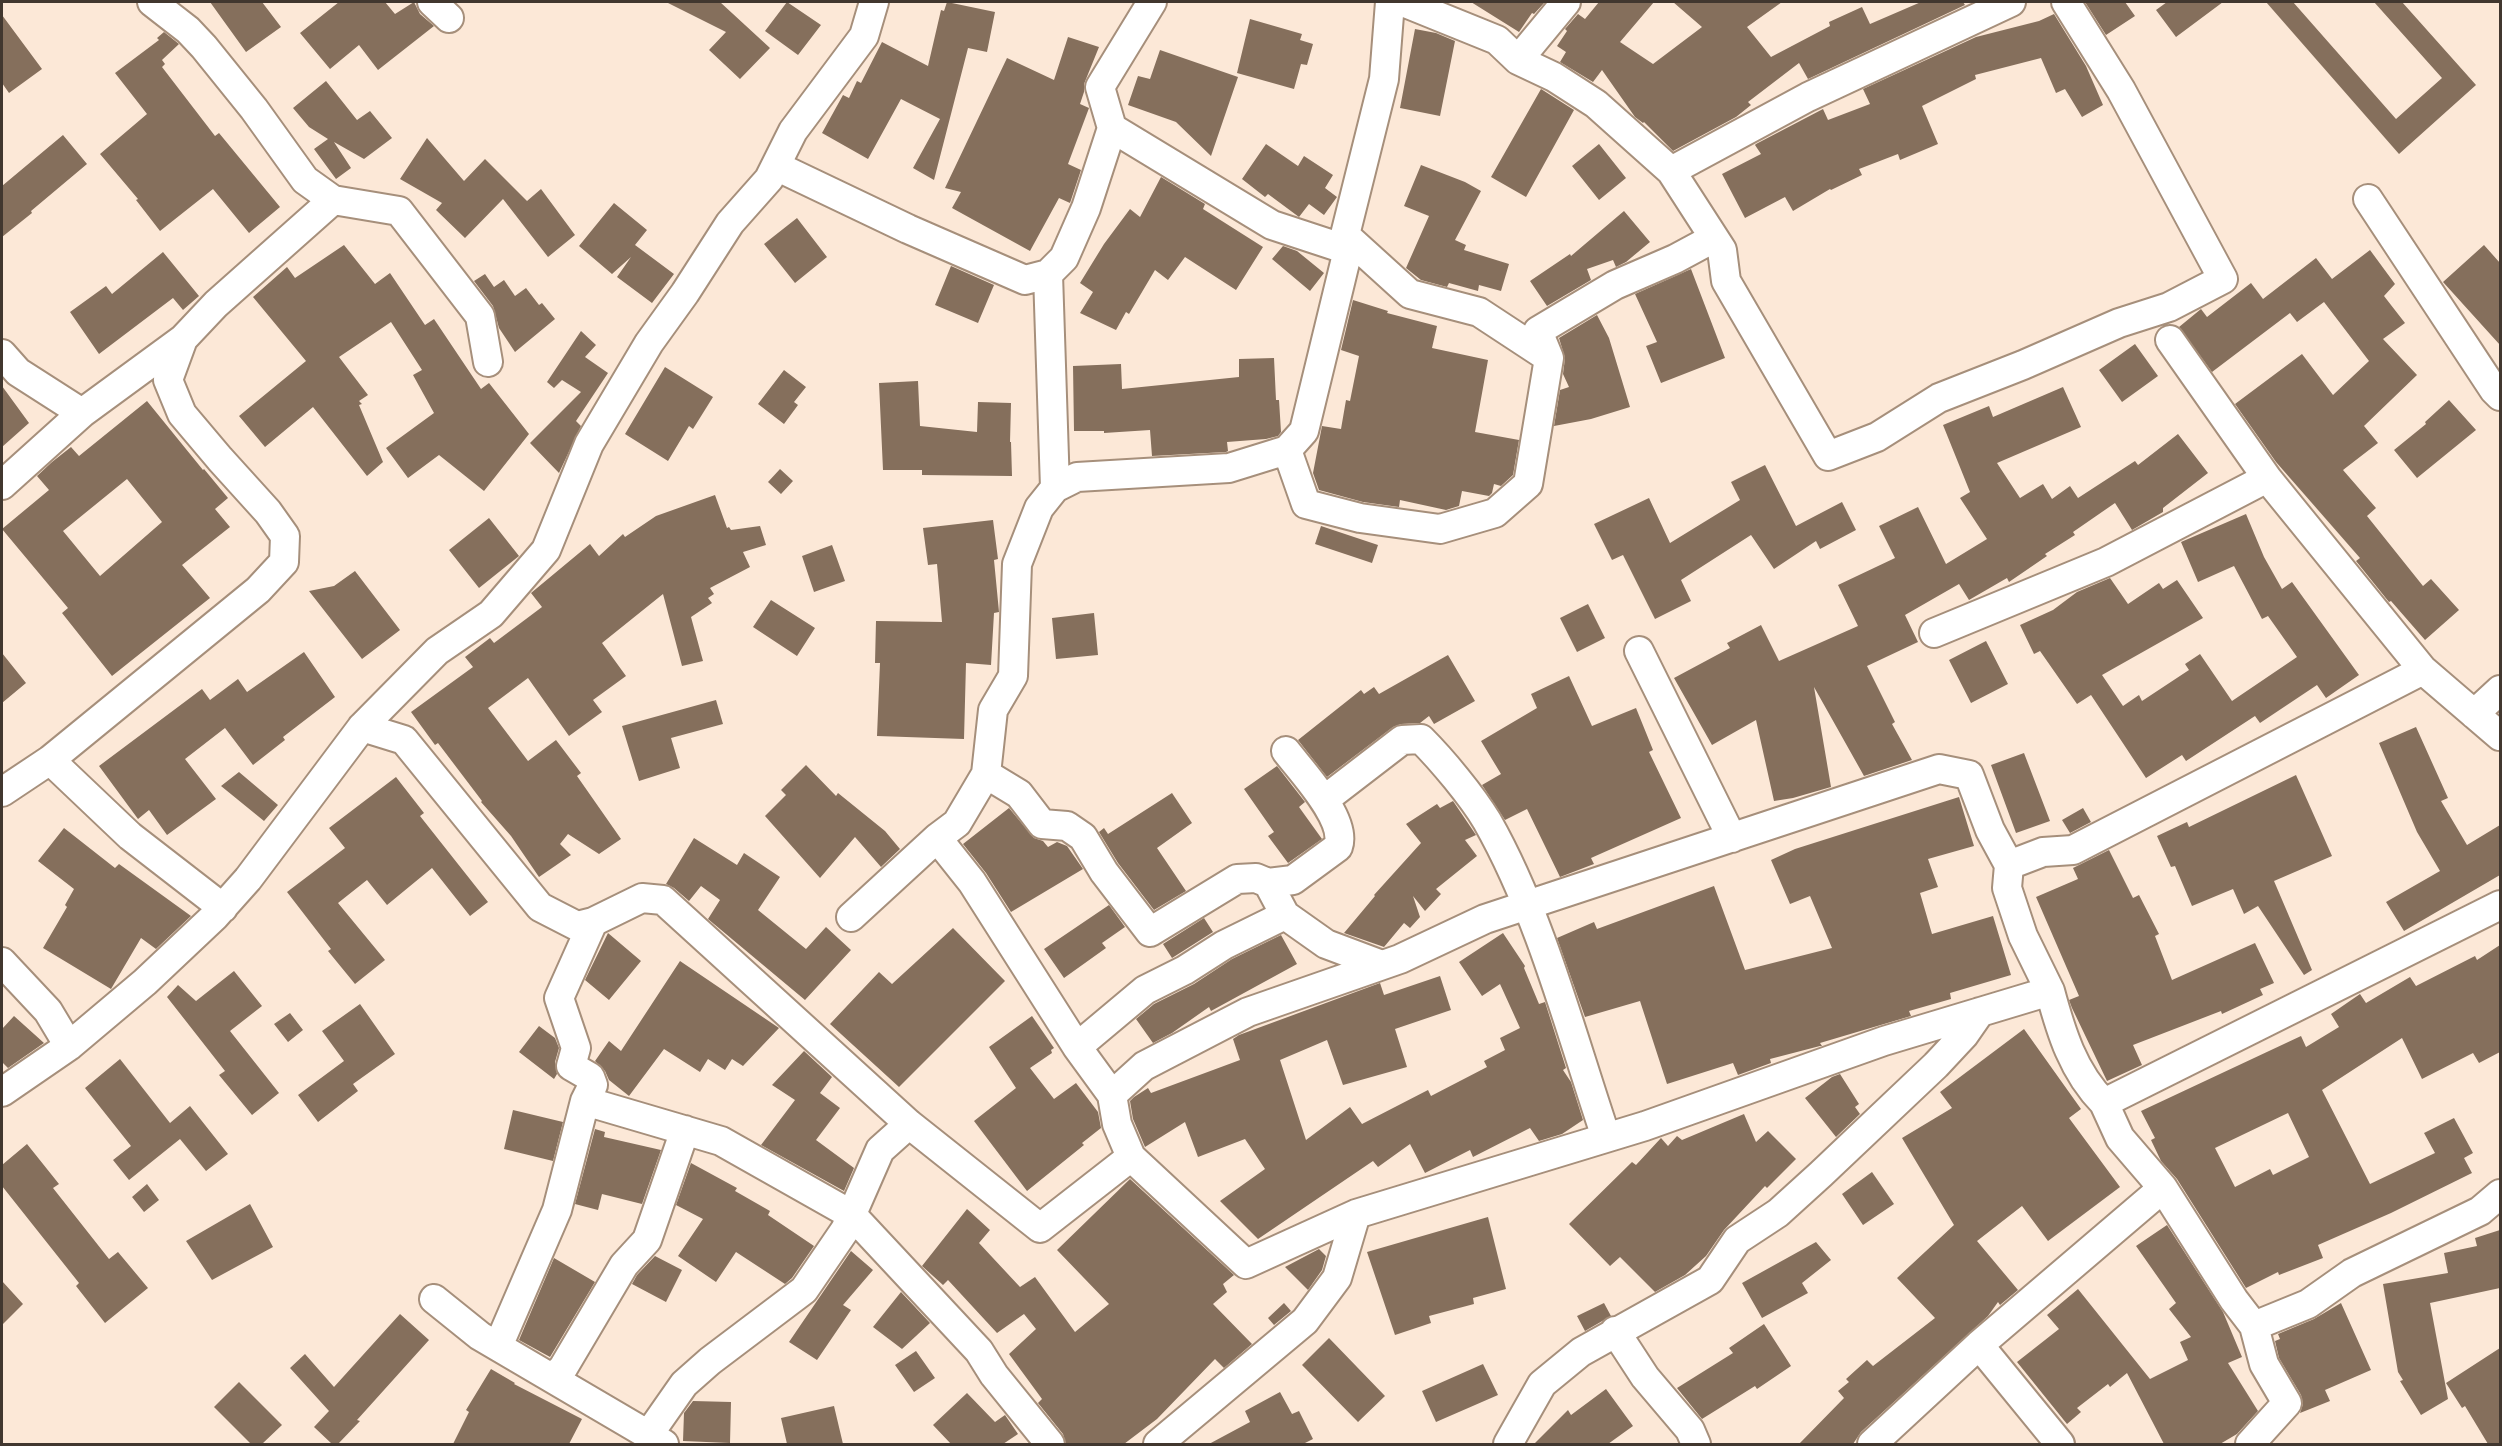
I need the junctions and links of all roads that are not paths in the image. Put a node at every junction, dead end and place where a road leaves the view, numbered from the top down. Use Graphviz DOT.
graph roads {
  1 [pos="152,2"];
  2 [pos="874,2"];
  3 [pos="1152,2"];
  4 [pos="1390,2"];
  5 [pos="1403,2"];
  6 [pos="1566,2"];
  7 [pos="2066,2"];
  8 [pos="2000,4"];
  9 [pos="1518,60"];
  10 [pos="1112,128"];
  11 [pos="776,166"];
  12 [pos="1671,171"];
  13 [pos="2368,199"];
  14 [pos="333,200"];
  15 [pos="1714,238"];
  16 [pos="1347,242"];
  17 [pos="1047,274"];
  18 [pos="183,339"];
  19 [pos="2170,340"];
  20 [pos="2,354"];
  21 [pos="1549,358"];
  22 [pos="488,362"];
  23 [pos="2500,396"];
  24 [pos="82,412"];
  25 [pos="1287,450"];
  26 [pos="2267,478"];
  27 [pos="2,485"];
  28 [pos="1055,488"];
  29 [pos="1934,633"];
  30 [pos="1639,651"];
  31 [pos="2423,670"];
  32 [pos="2500,690"];
  33 [pos="2474,714"];
  34 [pos="362,727"];
  35 [pos="2500,736"];
  36 [pos="1286,751"];
  37 [pos="50,760"];
  38 [pos="986,774"];
  39 [pos="2,792"];
  40 [pos="1324,800"];
  41 [pos="937,838"];
  42 [pos="1732,838"];
  43 [pos="2009,865"];
  44 [pos="1268,883"];
  45 [pos="2500,905"];
  46 [pos="1527,907"];
  47 [pos="223,908"];
  48 [pos="1285,915"];
  49 [pos="851,917"];
  50 [pos="593,922"];
  51 [pos="2,962"];
  52 [pos="1382,965"];
  53 [pos="2050,991"];
  54 [pos="1980,1012"];
  55 [pos="69,1046"];
  56 [pos="1077,1047"];
  57 [pos="2,1092"];
  58 [pos="1112,1095"];
  59 [pos="585,1101"];
  60 [pos="2104,1103"];
  61 [pos="909,1124"];
  62 [pos="685,1130"];
  63 [pos="1606,1137"];
  64 [pos="1131,1157"];
  65 [pos="2163,1188"];
  66 [pos="2500,1194"];
  67 [pos="1356,1214"];
  68 [pos="852,1215"];
  69 [pos="434,1299"];
  70 [pos="2254,1326"];
  71 [pos="1615,1331"];
  72 [pos="496,1345"];
  73 [pos="1979,1345"];
  74 [pos="552,1378"];
  75 [pos="656,1439"];
  76 [pos="1050,1444"];
  77 [pos="1158,1444"];
  78 [pos="1508,1444"];
  79 [pos="1696,1444"];
  80 [pos="1872,1444"];
  81 [pos="2061,1444"];
  82 [pos="2250,1444"];
  1 -- 14 [label="street"];
  2 -- 11 [label="street"];
  3 -- 10 [label="street"];
  4 -- 16 [label="street"];
  5 -- 9 [label="street"];
  6 -- 9 [label="street"];
  7 -- 15 [label="street"];
  8 -- 12 [label="street"];
  9 -- 12 [label="street"];
  10 -- 16 [label="street"];
  10 -- 17 [label="street"];
  11 -- 17 [label="street"];
  11 -- 34 [label="street"];
  12 -- 15 [label="street"];
  13 -- 23 [label="street"];
  14 -- 18 [label="street"];
  14 -- 22 [label="street"];
  15 -- 21 [label="street"];
  16 -- 21 [label="street"];
  16 -- 25 [label="street"];
  17 -- 28 [label="street"];
  18 -- 24 [label="street"];
  18 -- 37 [label="street"];
  19 -- 26 [label="street"];
  20 -- 24 [label="street"];
  21 -- 25 [label="street"];
  24 -- 27 [label="street"];
  25 -- 28 [label="street"];
  26 -- 29 [label="street"];
  26 -- 31 [label="street"];
  28 -- 38 [label="street"];
  30 -- 42 [label="street"];
  31 -- 33 [label="street"];
  31 -- 43 [label="street"];
  32 -- 33 [label="street"];
  33 -- 35 [label="street"];
  34 -- 47 [label="street"];
  34 -- 50 [label="street"];
  36 -- 40 [label="street"];
  37 -- 39 [label="street"];
  37 -- 47 [label="street"];
  38 -- 41 [label="street"];
  38 -- 44 [label="street"];
  40 -- 44 [label="street"];
  40 -- 46 [label="street"];
  41 -- 49 [label="street"];
  41 -- 56 [label="street"];
  42 -- 43 [label="street"];
  42 -- 46 [label="street"];
  43 -- 53 [label="street"];
  44 -- 48 [label="street"];
  45 -- 60 [label="street"];
  46 -- 52 [label="street"];
  46 -- 63 [label="street"];
  47 -- 55 [label="street"];
  48 -- 52 [label="street"];
  48 -- 56 [label="street"];
  50 -- 59 [label="street"];
  50 -- 61 [label="street"];
  51 -- 55 [label="street"];
  52 -- 58 [label="street"];
  53 -- 54 [label="street"];
  53 -- 60 [label="street"];
  54 -- 63 [label="street"];
  54 -- 71 [label="street"];
  55 -- 57 [label="street"];
  56 -- 58 [label="street"];
  58 -- 64 [label="street"];
  59 -- 62 [label="street"];
  59 -- 72 [label="street"];
  60 -- 65 [label="street"];
  61 -- 64 [label="street"];
  61 -- 68 [label="street"];
  62 -- 68 [label="street"];
  62 -- 74 [label="street"];
  63 -- 67 [label="street"];
  64 -- 67 [label="street"];
  65 -- 70 [label="street"];
  65 -- 73 [label="street"];
  66 -- 70 [label="street"];
  67 -- 77 [label="street"];
  68 -- 75 [label="street"];
  68 -- 76 [label="street"];
  69 -- 72 [label="street"];
  70 -- 82 [label="street"];
  71 -- 78 [label="street"];
  71 -- 79 [label="street"];
  72 -- 74 [label="street"];
  73 -- 80 [label="street"];
  73 -- 81 [label="street"];
  74 -- 75 [label="street"];
}
